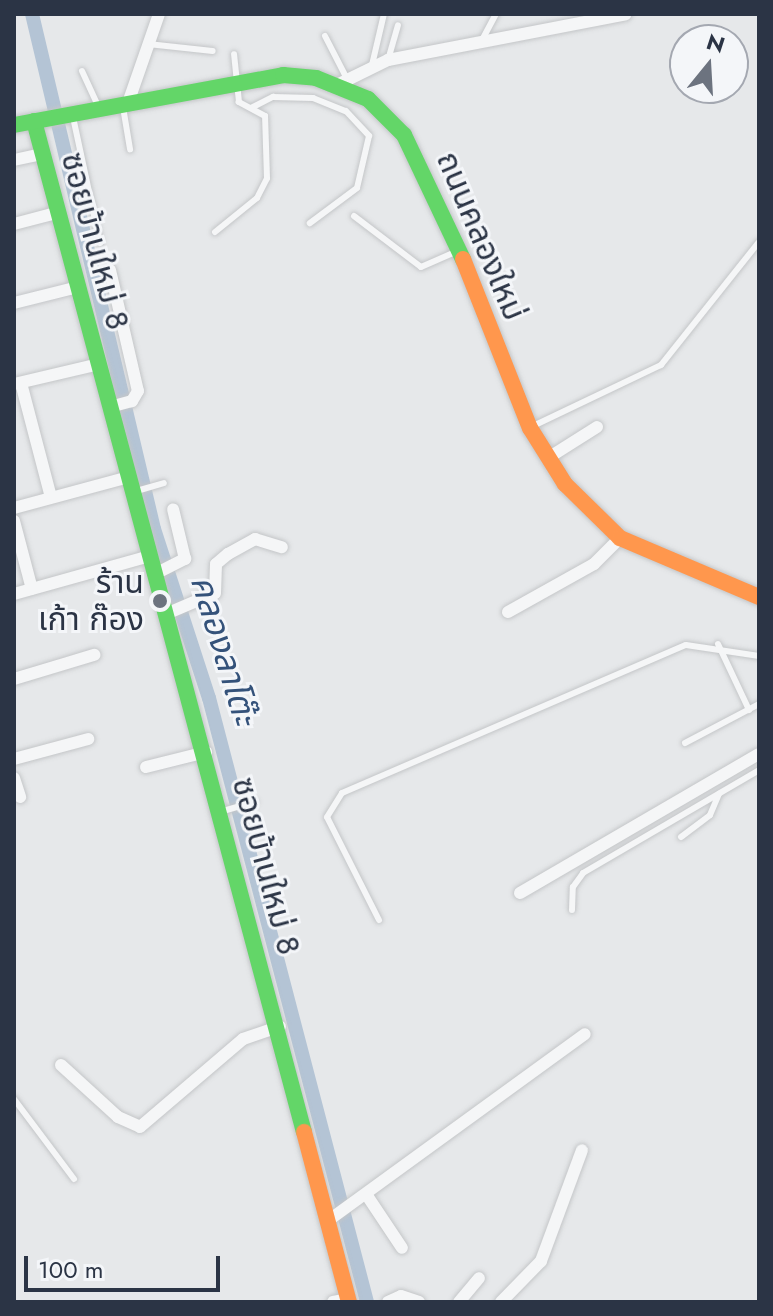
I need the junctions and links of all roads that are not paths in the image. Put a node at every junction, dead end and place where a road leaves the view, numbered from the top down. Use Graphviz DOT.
graph roads {
  1 [pos="159,14"];
  2 [pos="384,14"];
  3 [pos="496,14"];
  4 [pos="626,14"];
  5 [pos="599,17"];
  6 [pos="398,25"];
  7 [pos="325,36"];
  8 [pos="148,44"];
  9 [pos="479,46"];
  10 [pos="213,51"];
  11 [pos="234,54"];
  12 [pos="388,60"];
  13 [pos="372,65"];
  14 [pos="82,71"];
  15 [pos="238,81"];
  16 [pos="342,82"];
  17 [pos="125,103"];
  18 [pos="251,108"];
  19 [pos="99,109"];
  20 [pos="70,114"];
  21 [pos="40,120"];
  22 [pos="14,125"];
  23 [pos="130,149"];
  24 [pos="42,154"];
  25 [pos="14,160"];
  26 [pos="56,213"];
  27 [pos="354,216"];
  28 [pos="310,223"];
  29 [pos="14,224"];
  30 [pos="215,232"];
  31 [pos="759,242"];
  32 [pos="100,243"];
  33 [pos="460,250"];
  34 [pos="110,270"];
  35 [pos="78,287"];
  36 [pos="14,303"];
  37 [pos="99,364"];
  38 [pos="18,383"];
  39 [pos="121,404"];
  40 [pos="597,427"];
  41 [pos="530,428"];
  42 [pos="548,458"];
  43 [pos="164,483"];
  44 [pos="134,486"];
  45 [pos="51,497"];
  46 [pos="14,508"];
  47 [pos="173,509"];
  48 [pos="14,521"];
  49 [pos="620,538"];
  50 [pos="282,547"];
  51 [pos="150,556"];
  52 [pos="164,572"];
  53 [pos="32,589"];
  54 [pos="14,594"];
  55 [pos="759,597"];
  56 [pos="176,610"];
  57 [pos="508,612"];
  58 [pos="718,644"];
  59 [pos="94,655"];
  60 [pos="759,656"];
  61 [pos="14,679"];
  62 [pos="759,704"];
  63 [pos="749,710"];
  64 [pos="88,739"];
  65 [pos="685,743"];
  66 [pos="206,752"];
  67 [pos="759,754"];
  68 [pos="14,759"];
  69 [pos="146,767"];
  70 [pos="759,770"];
  71 [pos="14,778"];
  72 [pos="719,793"];
  73 [pos="20,797"];
  74 [pos="255,802"];
  75 [pos="227,810"];
  76 [pos="681,837"];
  77 [pos="520,893"];
  78 [pos="572,910"];
  79 [pos="379,920"];
  80 [pos="280,1026"];
  81 [pos="585,1034"];
  82 [pos="61,1065"];
  83 [pos="14,1099"];
  84 [pos="582,1150"];
  85 [pos="74,1179"];
  86 [pos="368,1197"];
  87 [pos="339,1214"];
  88 [pos="402,1248"];
  89 [pos="479,1278"];
  90 [pos="343,1301"];
  91 [pos="388,1302"];
  92 [pos="419,1302"];
  93 [pos="459,1302"];
  94 [pos="501,1302"];
  1 -- 8 [label="street"];
  2 -- 13 [label="lane"];
  3 -- 9 [label="lane"];
  4 -- 5 [label="street"];
  5 -- 9 [label="street"];
  6 -- 12 [label="lane"];
  7 -- 16 [label="lane"];
  8 -- 10 [label="lane"];
  8 -- 17 [label="street"];
  9 -- 12 [label="street"];
  11 -- 15 [label="lane"];
  12 -- 13 [label="street"];
  13 -- 16 [label="street"];
  14 -- 19 [label="lane"];
  15 -- 16 [label="street, ถนนคลองใหม่"];
  15 -- 17 [label="street, ถนนคลองใหม่"];
  15 -- 18 [label="lane"];
  16 -- 33 [label="street, ถนนคลองใหม่"];
  17 -- 19 [label="street, ถนนคลองใหม่"];
  17 -- 23 [label="lane"];
  18 -- 28 [label="lane"];
  18 -- 30 [label="lane"];
  19 -- 20 [label="street, ถนนคลองใหม่"];
  20 -- 21 [label="street, ถนนคลองใหม่"];
  20 -- 32 [label="lane"];
  21 -- 22 [label="street, ถนนคลองใหม่"];
  21 -- 24 [label="street, ซอยบ้านใหม่ 8"];
  24 -- 25 [label="street"];
  24 -- 26 [label="street, ซอยบ้านใหม่ 8"];
  26 -- 29 [label="street"];
  26 -- 35 [label="street, ซอยบ้านใหม่ 8"];
  27 -- 33 [label="lane"];
  31 -- 41 [label="lane"];
  33 -- 41 [label="street, ถนนคลองใหม่"];
  34 -- 39 [label="street"];
  35 -- 36 [label="street"];
  35 -- 37 [label="street, ซอยบ้านใหม่ 8"];
  37 -- 38 [label="street"];
  37 -- 39 [label="street, ซอยบ้านใหม่ 8"];
  38 -- 45 [label="street"];
  39 -- 44 [label="street, ซอยบ้านใหม่ 8"];
  40 -- 42 [label="street"];
  41 -- 42 [label="street, ถนนคลองใหม่"];
  42 -- 49 [label="street, ถนนคลองใหม่"];
  43 -- 44 [label="lane"];
  44 -- 45 [label="street"];
  44 -- 51 [label="street, ซอยบ้านใหม่ 8"];
  45 -- 46 [label="street"];
  47 -- 52 [label="street"];
  48 -- 53 [label="street"];
  49 -- 55 [label="street, ถนนคลองใหม่"];
  49 -- 57 [label="street"];
  50 -- 56 [label="street"];
  51 -- 52 [label="street, ซอยบ้านใหม่ 8"];
  51 -- 53 [label="street"];
  52 -- 56 [label="street, ซอยบ้านใหม่ 8"];
  53 -- 54 [label="street"];
  56 -- 66 [label="street, ซอยบ้านใหม่ 8"];
  58 -- 60 [label="lane"];
  58 -- 63 [label="lane"];
  58 -- 79 [label="lane"];
  59 -- 61 [label="street"];
  62 -- 63 [label="lane"];
  63 -- 65 [label="lane"];
  64 -- 68 [label="street"];
  66 -- 69 [label="street"];
  66 -- 75 [label="street, ซอยบ้านใหม่ 8"];
  67 -- 77 [label="street"];
  70 -- 72 [label="lane"];
  71 -- 73 [label="street"];
  72 -- 76 [label="lane"];
  72 -- 78 [label="lane"];
  74 -- 75 [label="lane"];
  75 -- 80 [label="street, ซอยบ้านใหม่ 8"];
  80 -- 82 [label="street"];
  80 -- 87 [label="street, ซอยบ้านใหม่ 8"];
  81 -- 86 [label="street"];
  83 -- 85 [label="lane"];
  84 -- 94 [label="street"];
  86 -- 87 [label="street"];
  86 -- 88 [label="street"];
  87 -- 90 [label="street, ซอยบ้านใหม่ 8"];
  89 -- 93 [label="street"];
  91 -- 92 [label="street"];
}
